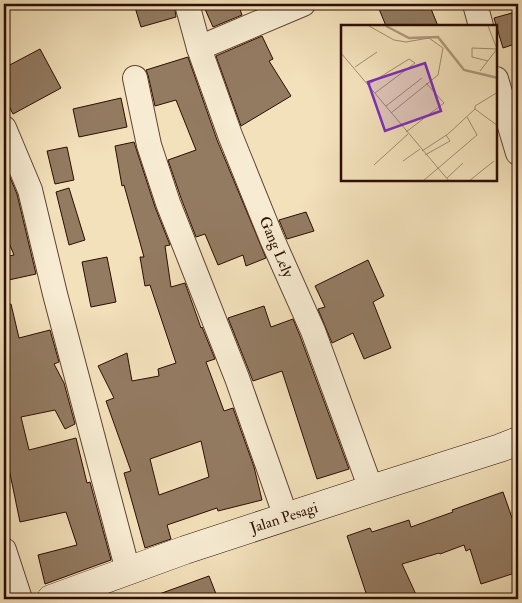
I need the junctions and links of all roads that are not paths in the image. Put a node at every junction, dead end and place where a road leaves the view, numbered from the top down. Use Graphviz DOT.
graph roads {
  1 [pos="187,4"];
  2 [pos="303,4"];
  3 [pos="475,4"];
  4 [pos="481,25"];
  5 [pos="199,48"];
  6 [pos="135,78"];
  7 [pos="497,82"];
  8 [pos="4,128"];
  9 [pos="518,153"];
  10 [pos="518,441"];
  11 [pos="371,489"];
  12 [pos="286,518"];
  13 [pos="4,550"];
  14 [pos="128,571"];
  15 [pos="20,599"];
  16 [pos="51,599"];
  1 -- 5 [label="street, Gang Lely"];
  2 -- 5 [label="street"];
  3 -- 4 [label="street"];
  5 -- 11 [label="street, Gang Lely"];
  6 -- 12 [label="street"];
  7 -- 9 [label="street"];
  8 -- 14 [label="street"];
  10 -- 11 [label="street, Jalan Pesagi"];
  11 -- 12 [label="street, Jalan Pesagi"];
  12 -- 14 [label="street, Jalan Pesagi"];
  13 -- 15 [label="street"];
  14 -- 16 [label="street, Jalan Pesagi"];
}
